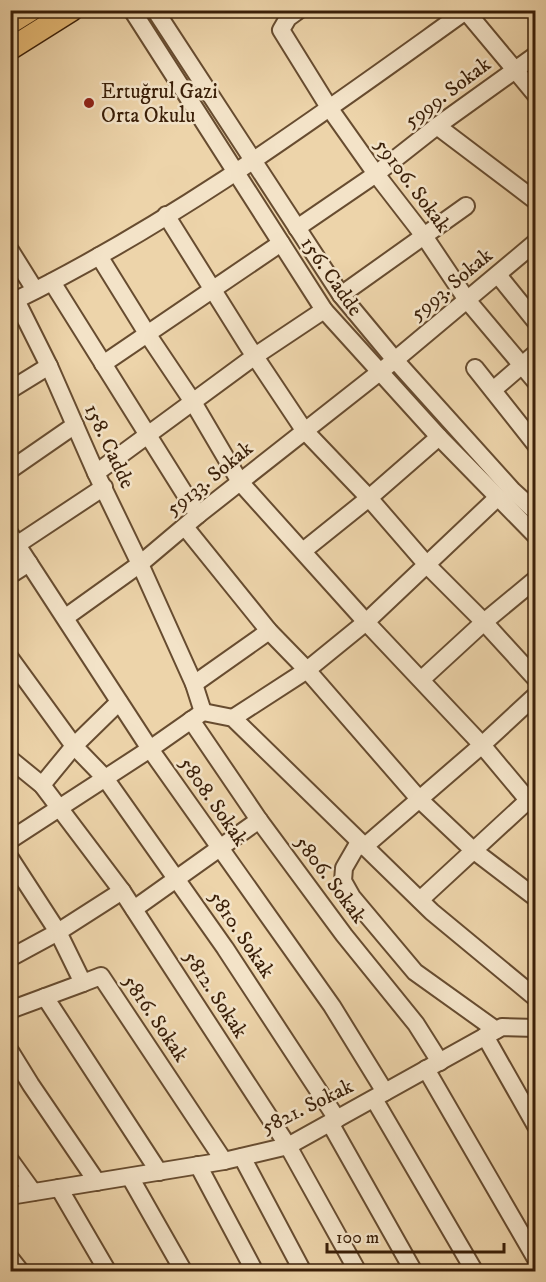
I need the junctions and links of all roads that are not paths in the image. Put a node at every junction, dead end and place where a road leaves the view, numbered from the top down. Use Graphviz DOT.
graph roads {
  1 [pos="31,10"];
  2 [pos="72,10"];
  3 [pos="132,10"];
  4 [pos="155,10"];
  5 [pos="299,10"];
  6 [pos="465,11"];
  7 [pos="10,23"];
  8 [pos="10,49"];
  9 [pos="536,56"];
  10 [pos="514,70"];
  11 [pos="536,95"];
  12 [pos="330,109"];
  13 [pos="437,126"];
  14 [pos="252,160"];
  15 [pos="236,171"];
  16 [pos="376,174"];
  17 [pos="536,201"];
  18 [pos="465,206"];
  19 [pos="166,215"];
  20 [pos="297,228"];
  21 [pos="424,236"];
  22 [pos="281,243"];
  23 [pos="534,247"];
  24 [pos="10,250"];
  25 [pos="99,256"];
  26 [pos="498,274"];
  27 [pos="52,282"];
  28 [pos="214,289"];
  29 [pos="35,290"];
  30 [pos="341,295"];
  31 [pos="467,300"];
  32 [pos="13,301"];
  33 [pos="324,310"];
  34 [pos="536,322"];
  35 [pos="148,335"];
  36 [pos="536,353"];
  37 [pos="255,356"];
  38 [pos="394,360"];
  39 [pos="103,364"];
  40 [pos="49,366"];
  41 [pos="522,366"];
  42 [pos="475,368"];
  43 [pos="380,372"];
  44 [pos="536,382"];
  45 [pos="10,390"];
  46 [pos="493,390"];
  47 [pos="193,402"];
  48 [pos="75,425"];
  49 [pos="304,430"];
  50 [pos="148,434"];
  51 [pos="439,437"];
  52 [pos="536,445"];
  53 [pos="10,470"];
  54 [pos="100,480"];
  55 [pos="240,482"];
  56 [pos="369,498"];
  57 [pos="497,498"];
  58 [pos="536,512"];
  59 [pos="198,515"];
  60 [pos="185,527"];
  61 [pos="536,536"];
  62 [pos="14,539"];
  63 [pos="303,551"];
  64 [pos="28,563"];
  65 [pos="140,564"];
  66 [pos="427,566"];
  67 [pos="10,575"];
  68 [pos="536,579"];
  69 [pos="66,617"];
  70 [pos="366,622"];
  71 [pos="484,622"];
  72 [pos="269,631"];
  73 [pos="10,658"];
  74 [pos="307,670"];
  75 [pos="422,679"];
  76 [pos="536,679"];
  77 [pos="194,684"];
  78 [pos="536,695"];
  79 [pos="119,702"];
  80 [pos="197,716"];
  81 [pos="233,718"];
  82 [pos="482,745"];
  83 [pos="74,746"];
  84 [pos="150,749"];
  85 [pos="10,759"];
  86 [pos="105,778"];
  87 [pos="42,785"];
  88 [pos="532,796"];
  89 [pos="420,800"];
  90 [pos="61,807"];
  91 [pos="259,820"];
  92 [pos="10,840"];
  93 [pos="361,844"];
  94 [pos="219,847"];
  95 [pos="473,850"];
  96 [pos="10,858"];
  97 [pos="176,878"];
  98 [pos="122,891"];
  99 [pos="536,898"];
  100 [pos="420,900"];
  101 [pos="134,909"];
  102 [pos="58,932"];
  103 [pos="10,958"];
  104 [pos="83,983"];
  105 [pos="45,997"];
  106 [pos="536,998"];
  107 [pos="10,1010"];
  108 [pos="536,1028"];
  109 [pos="491,1033"];
  110 [pos="10,1051"];
  111 [pos="433,1065"];
  112 [pos="379,1095"];
  113 [pos="529,1100"];
  114 [pos="334,1121"];
  115 [pos="536,1126"];
  116 [pos="288,1146"];
  117 [pos="242,1157"];
  118 [pos="10,1160"];
  119 [pos="224,1161"];
  120 [pos="198,1165"];
  121 [pos="159,1172"];
  122 [pos="130,1177"];
  123 [pos="97,1182"];
  124 [pos="59,1188"];
  125 [pos="33,1192"];
  126 [pos="10,1196"];
  127 [pos="10,1258"];
  128 [pos="536,1258"];
  129 [pos="21,1272"];
  130 [pos="108,1272"];
  131 [pos="184,1272"];
  132 [pos="255,1272"];
  133 [pos="303,1272"];
  134 [pos="358,1272"];
  135 [pos="414,1272"];
  136 [pos="475,1272"];
  1 -- 7 [label="main road"];
  2 -- 8 [label="main road"];
  3 -- 15 [label="street, 156. Cadde"];
  4 -- 14 [label="street, 156. Cadde"];
  5 -- 12 [label="street, 59106. Sokak"];
  6 -- 10 [label="street"];
  6 -- 12 [label="street"];
  9 -- 10 [label="street, 5999. Sokak"];
  10 -- 11 [label="street"];
  10 -- 13 [label="street, 5999. Sokak"];
  12 -- 14 [label="street"];
  12 -- 16 [label="street, 59106. Sokak"];
  13 -- 16 [label="street, 5999. Sokak"];
  13 -- 17 [label="street"];
  14 -- 15 [label="street"];
  14 -- 20 [label="street, 156. Cadde"];
  15 -- 19 [label="street"];
  15 -- 22 [label="street, 156. Cadde"];
  16 -- 20 [label="street, 5999. Sokak"];
  16 -- 21 [label="street, 59106. Sokak"];
  18 -- 21 [label="street"];
  19 -- 25 [label="street"];
  19 -- 28 [label="street"];
  20 -- 30 [label="street, 156. Cadde"];
  21 -- 30 [label="street"];
  21 -- 31 [label="street, 59106. Sokak"];
  22 -- 28 [label="street"];
  22 -- 33 [label="street, 156. Cadde"];
  23 -- 26 [label="street, 5993. Sokak"];
  24 -- 29 [label="street"];
  25 -- 27 [label="street"];
  25 -- 35 [label="street"];
  26 -- 31 [label="street, 5993. Sokak"];
  26 -- 34 [label="street"];
  27 -- 29 [label="street"];
  27 -- 39 [label="street"];
  28 -- 35 [label="street"];
  28 -- 37 [label="street"];
  29 -- 32 [label="street"];
  30 -- 38 [label="street, 156. Cadde"];
  31 -- 38 [label="street, 5993. Sokak"];
  31 -- 41 [label="street, 59106. Sokak"];
  32 -- 40 [label="street, 158. Cadde"];
  33 -- 37 [label="street"];
  33 -- 43 [label="street, 156. Cadde"];
  35 -- 39 [label="street"];
  35 -- 47 [label="street"];
  36 -- 41 [label="street"];
  37 -- 47 [label="street"];
  37 -- 49 [label="street"];
  38 -- 43 [label="street, 5993. Sokak"];
  38 -- 58 [label="street, 156. Cadde"];
  39 -- 50 [label="street"];
  40 -- 45 [label="street"];
  40 -- 48 [label="street, 158. Cadde"];
  41 -- 44 [label="street, 59106. Sokak"];
  41 -- 46 [label="street"];
  42 -- 46 [label="street"];
  43 -- 49 [label="street, 59133. Sokak"];
  43 -- 51 [label="street, 156. Cadde"];
  46 -- 52 [label="street"];
  47 -- 50 [label="street"];
  47 -- 55 [label="street"];
  48 -- 53 [label="street"];
  48 -- 54 [label="street, 158. Cadde"];
  49 -- 55 [label="street, 59133. Sokak"];
  49 -- 56 [label="street"];
  50 -- 54 [label="street"];
  50 -- 59 [label="street"];
  51 -- 56 [label="street"];
  51 -- 57 [label="street, 156. Cadde"];
  54 -- 62 [label="street"];
  54 -- 65 [label="street, 158. Cadde"];
  55 -- 59 [label="street, 59133. Sokak"];
  55 -- 63 [label="street"];
  56 -- 63 [label="street"];
  56 -- 66 [label="street"];
  57 -- 61 [label="street, 156. Cadde"];
  57 -- 66 [label="street"];
  59 -- 60 [label="street, 59133. Sokak"];
  60 -- 65 [label="street, 59133. Sokak"];
  60 -- 72 [label="street"];
  62 -- 64 [label="street, 5808. Sokak"];
  63 -- 70 [label="street"];
  64 -- 67 [label="street"];
  64 -- 69 [label="street, 5808. Sokak"];
  65 -- 69 [label="street, 59133. Sokak"];
  65 -- 77 [label="street, 158. Cadde"];
  66 -- 70 [label="street"];
  66 -- 71 [label="street"];
  68 -- 71 [label="street"];
  69 -- 79 [label="street, 5808. Sokak"];
  70 -- 74 [label="street"];
  70 -- 75 [label="street"];
  71 -- 75 [label="street"];
  71 -- 76 [label="street"];
  72 -- 74 [label="street"];
  72 -- 77 [label="street"];
  73 -- 83 [label="street, 5810. Sokak"];
  74 -- 81 [label="street"];
  74 -- 89 [label="street"];
  75 -- 82 [label="street"];
  77 -- 80 [label="street, 158. Cadde"];
  78 -- 82 [label="street"];
  79 -- 83 [label="street"];
  79 -- 84 [label="street, 5808. Sokak"];
  80 -- 81 [label="street"];
  80 -- 84 [label="street"];
  80 -- 91 [label="street, 5806. Sokak"];
  81 -- 93 [label="street"];
  82 -- 88 [label="street"];
  82 -- 89 [label="street"];
  83 -- 86 [label="street, 5810. Sokak"];
  83 -- 87 [label="street"];
  84 -- 86 [label="street"];
  84 -- 94 [label="street, 5808. Sokak"];
  85 -- 87 [label="street, 5812. Sokak"];
  86 -- 90 [label="street"];
  86 -- 97 [label="street, 5810. Sokak"];
  87 -- 90 [label="street, 5812. Sokak"];
  88 -- 95 [label="street"];
  89 -- 93 [label="street"];
  89 -- 95 [label="street"];
  90 -- 92 [label="street"];
  90 -- 98 [label="street, 5812. Sokak"];
  91 -- 94 [label="street"];
  91 -- 111 [label="street, 5806. Sokak"];
  93 -- 100 [label="street"];
  93 -- 109 [label="street"];
  94 -- 97 [label="street"];
  94 -- 112 [label="street, 5808. Sokak"];
  95 -- 99 [label="street"];
  95 -- 100 [label="street"];
  96 -- 102 [label="street"];
  97 -- 101 [label="street"];
  97 -- 114 [label="street, 5810. Sokak"];
  98 -- 101 [label="street, 5812. Sokak"];
  98 -- 102 [label="street"];
  100 -- 106 [label="street"];
  101 -- 116 [label="street, 5812. Sokak"];
  102 -- 103 [label="street"];
  102 -- 104 [label="street"];
  104 -- 105 [label="street"];
  104 -- 119 [label="street, 5816. Sokak"];
  105 -- 107 [label="street"];
  105 -- 121 [label="street"];
  108 -- 109 [label="street, 5821. Sokak"];
  109 -- 111 [label="street, 5821. Sokak"];
  109 -- 113 [label="street"];
  110 -- 123 [label="street"];
  111 -- 112 [label="street, 5821. Sokak"];
  111 -- 128 [label="street, 5806. Sokak"];
  112 -- 114 [label="street, 5821. Sokak"];
  112 -- 136 [label="street, 5808. Sokak"];
  113 -- 115 [label="street"];
  114 -- 116 [label="street, 5821. Sokak"];
  114 -- 135 [label="street, 5810. Sokak"];
  116 -- 117 [label="street, 5821. Sokak"];
  116 -- 134 [label="street, 5812. Sokak"];
  117 -- 119 [label="street, 5821. Sokak"];
  117 -- 133 [label="street"];
  118 -- 125 [label="street"];
  119 -- 120 [label="street, 5821. Sokak"];
  120 -- 121 [label="street, 5821. Sokak"];
  120 -- 132 [label="street"];
  121 -- 122 [label="street, 5821. Sokak"];
  122 -- 123 [label="street, 5821. Sokak"];
  122 -- 131 [label="street"];
  123 -- 124 [label="street, 5821. Sokak"];
  124 -- 125 [label="street, 5821. Sokak"];
  124 -- 130 [label="street"];
  125 -- 126 [label="street, 5821. Sokak"];
  127 -- 129 [label="street"];
}
